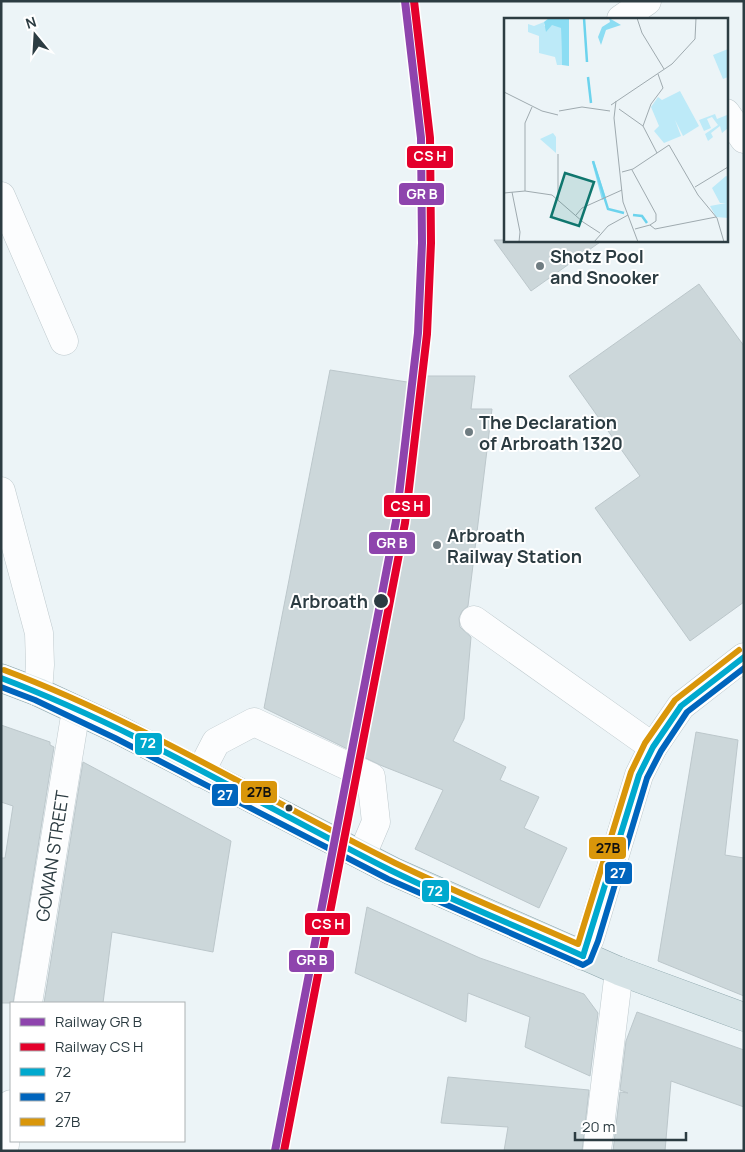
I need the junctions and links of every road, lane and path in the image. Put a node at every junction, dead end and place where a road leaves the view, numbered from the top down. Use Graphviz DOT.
graph roads {
  1 [pos="648,1"];
  2 [pos="622,18"];
  3 [pos="660,18"];
  4 [pos="728,116"];
  5 [pos="744,139"];
  6 [pos="1,196"];
  7 [pos="64,341"];
  8 [pos="1,492"];
  9 [pos="474,620"];
  10 [pos="744,657"];
  11 [pos="1,678"];
  12 [pos="38,692"];
  13 [pos="76,710"];
  14 [pos="653,748"];
  15 [pos="200,773"];
  16 [pos="362,855"];
  17 [pos="583,956"];
  18 [pos="619,971"];
  19 [pos="28,1002"];
  20 [pos="744,1017"];
  21 [pos="10,1111"];
  22 [pos="4,1151"];
  23 [pos="597,1151"];
  1 -- 2 [label="street"];
  1 -- 3 [label="street"];
  4 -- 5 [label="street"];
  6 -- 7 [label="street"];
  8 -- 12 [label="street"];
  9 -- 14 [label="street"];
  10 -- 14 [label="street"];
  11 -- 12 [label="main road"];
  12 -- 13 [label="main road"];
  13 -- 15 [label="main road"];
  13 -- 19 [label="street, GOWAN STREET"];
  14 -- 17 [label="street"];
  15 -- 16 [label="main road"];
  15 -- 16 [label="street"];
  16 -- 17 [label="main road"];
  17 -- 18 [label="main road"];
  18 -- 20 [label="main road"];
  18 -- 23 [label="street"];
  21 -- 22 [label="street"];
}
